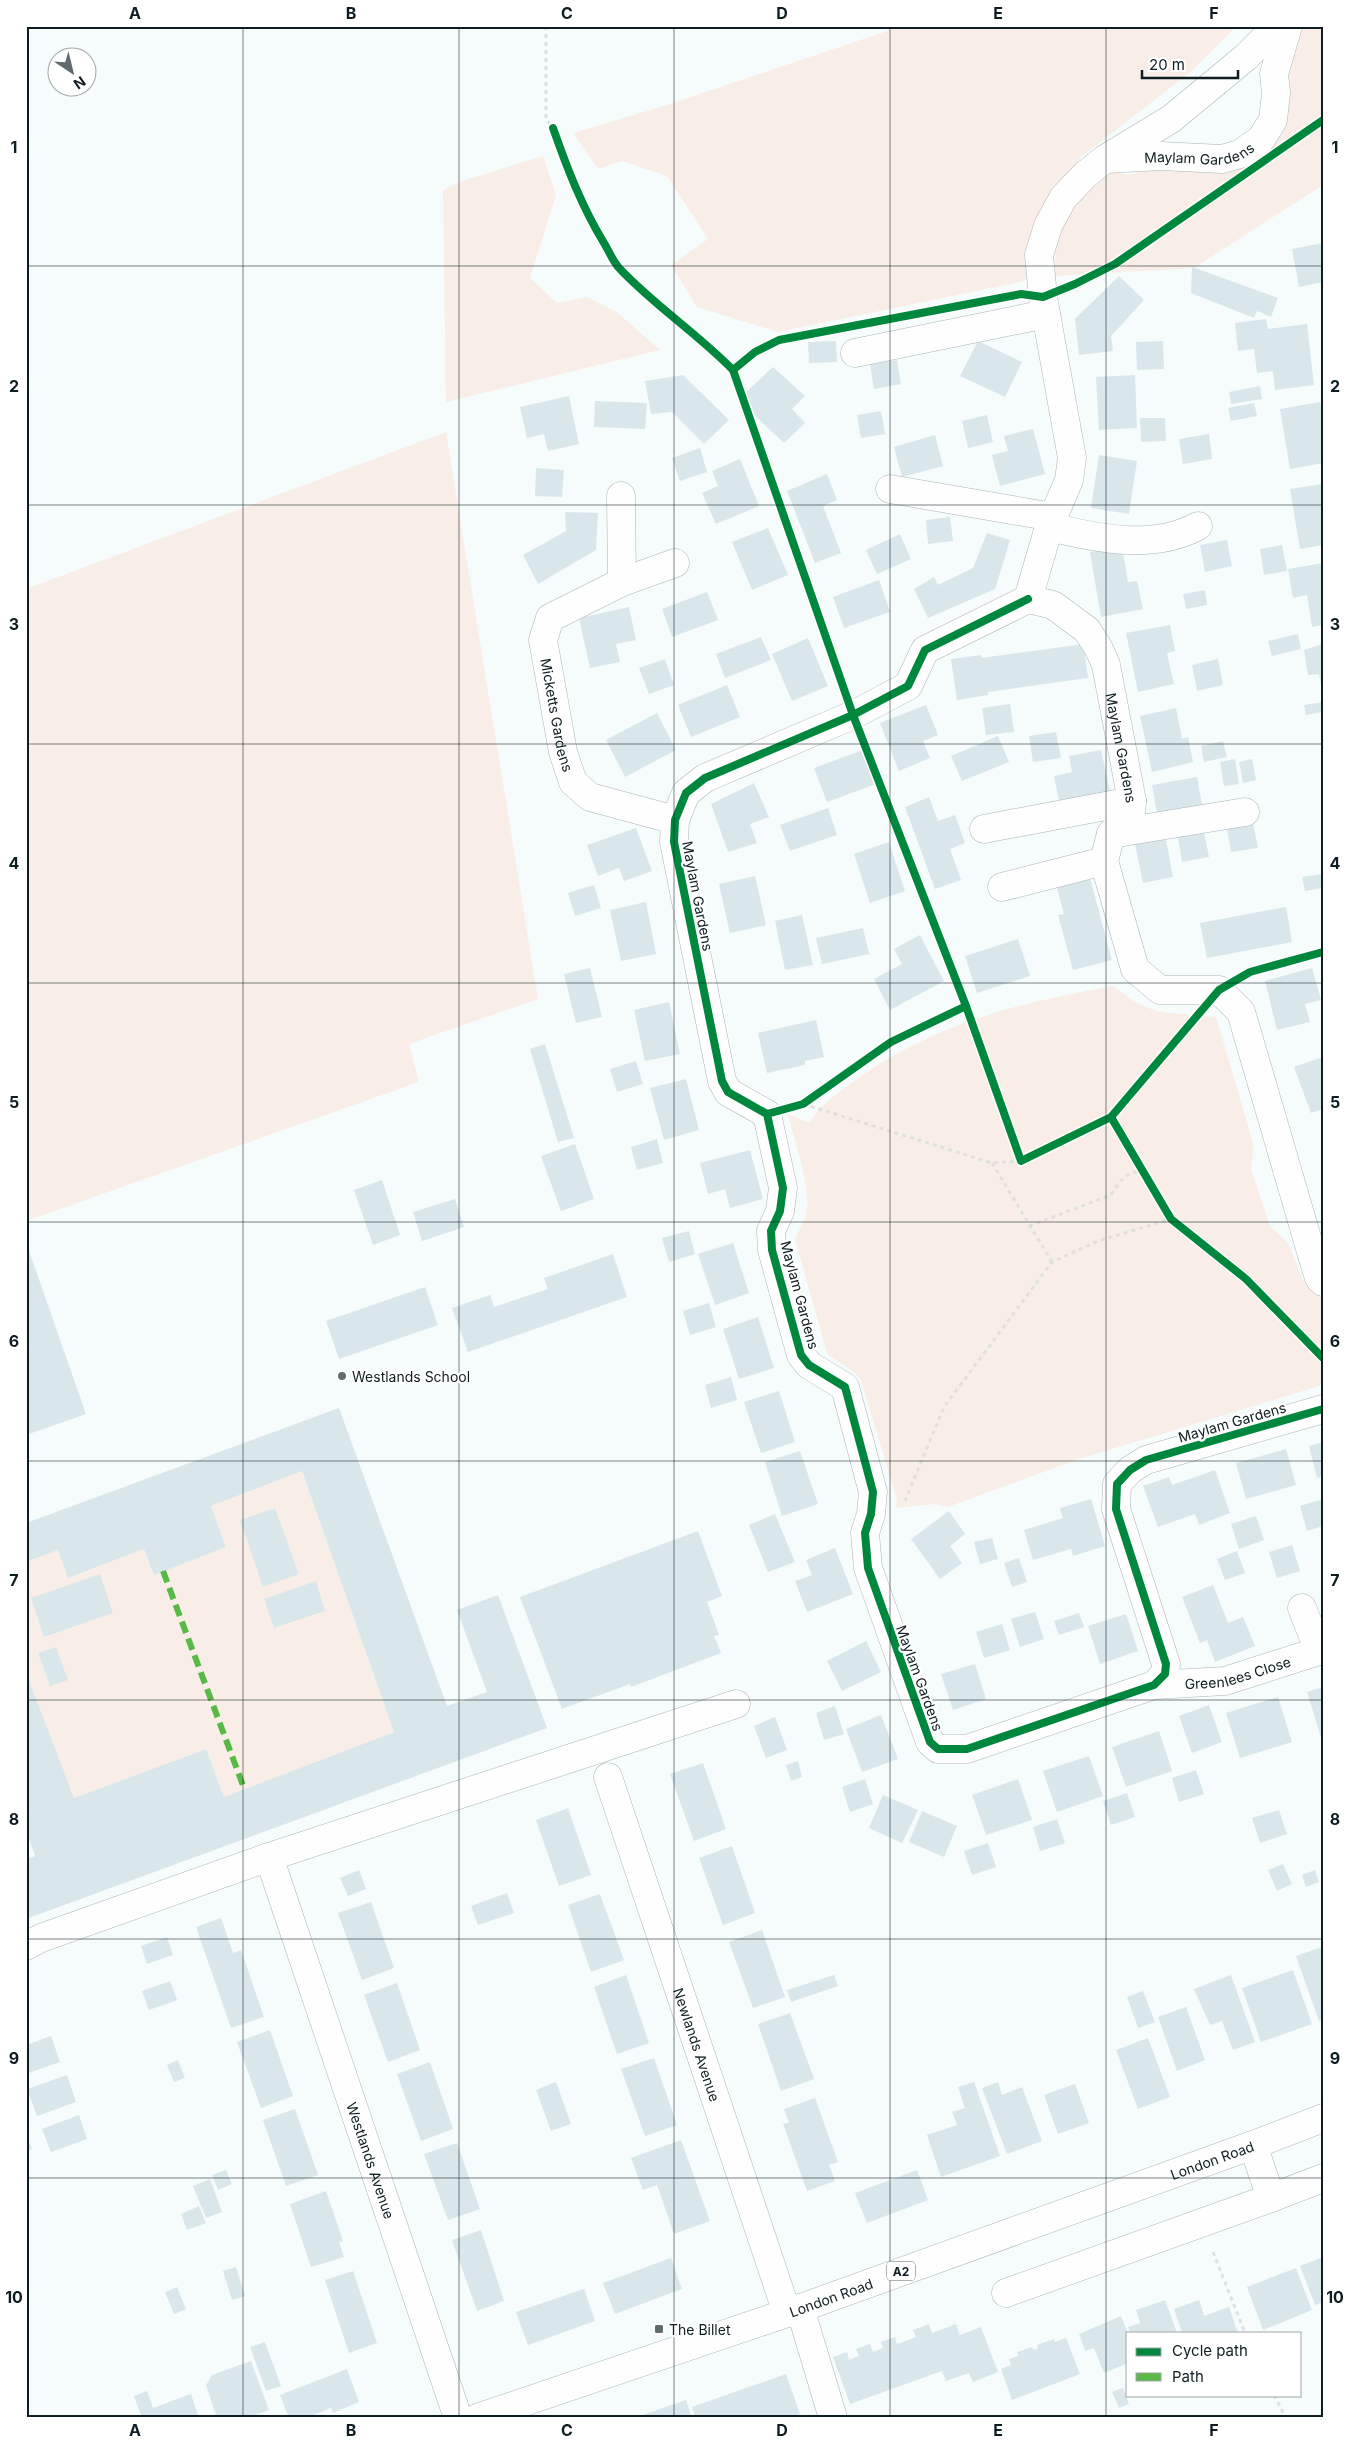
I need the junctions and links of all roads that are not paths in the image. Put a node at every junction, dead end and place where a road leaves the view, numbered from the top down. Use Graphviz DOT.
graph roads {
  1 [pos="1277,26"];
  2 [pos="1288,26"];
  3 [pos="1104,159"];
  4 [pos="1046,314"];
  5 [pos="855,353"];
  6 [pos="890,489"];
  7 [pos="621,496"];
  8 [pos="1051,522"];
  9 [pos="1198,526"];
  10 [pos="674,563"];
  11 [pos="622,582"];
  12 [pos="1028,599"];
  13 [pos="1132,801"];
  14 [pos="1244,812"];
  15 [pos="675,820"];
  16 [pos="984,829"];
  17 [pos="1111,834"];
  18 [pos="1104,861"];
  19 [pos="1002,887"];
  20 [pos="1323,1282"];
  21 [pos="1323,1409"];
  22 [pos="1302,1608"];
  23 [pos="1321,1649"];
  24 [pos="1154,1685"];
  25 [pos="736,1704"];
  26 [pos="608,1777"];
  27 [pos="268,1857"];
  28 [pos="26,1946"];
  29 [pos="1323,2118"];
  30 [pos="1253,2145"];
  31 [pos="1323,2178"];
  32 [pos="1271,2198"];
  33 [pos="1006,2293"];
  34 [pos="794,2310"];
  35 [pos="507,2414"];
  36 [pos="458,2418"];
  37 [pos="477,2418"];
  38 [pos="833,2418"];
  1 -- 3 [label="street, Maylam Gardens"];
  2 -- 3 [label="street, Maylam Gardens"];
  3 -- 4 [label="street, Maylam Gardens"];
  4 -- 5 [label="street"];
  4 -- 8 [label="street, Maylam Gardens"];
  6 -- 8 [label="street"];
  7 -- 11 [label="street"];
  8 -- 9 [label="street"];
  8 -- 12 [label="street, Maylam Gardens"];
  10 -- 11 [label="street, Micketts Gardens"];
  11 -- 15 [label="street, Micketts Gardens"];
  12 -- 13 [label="street, Maylam Gardens"];
  12 -- 15 [label="street, Maylam Gardens"];
  13 -- 16 [label="street"];
  13 -- 17 [label="street, Maylam Gardens"];
  14 -- 17 [label="street"];
  15 -- 24 [label="street, Maylam Gardens"];
  17 -- 18 [label="street, Maylam Gardens"];
  18 -- 19 [label="street"];
  18 -- 20 [label="street, Maylam Gardens"];
  21 -- 24 [label="street, Maylam Gardens"];
  22 -- 23 [label="street, Greenlees Close"];
  23 -- 24 [label="street, Greenlees Close"];
  25 -- 27 [label="street"];
  26 -- 34 [label="street, Newlands Avenue"];
  27 -- 28 [label="street"];
  27 -- 36 [label="street, Westlands Avenue"];
  29 -- 30 [label="street, London Road / A2"];
  30 -- 32 [label="street"];
  30 -- 34 [label="street, London Road / A2"];
  31 -- 32 [label="street"];
  32 -- 33 [label="street"];
  34 -- 35 [label="street, London Road / A2"];
  34 -- 38 [label="street, Newlands Avenue"];
  35 -- 37 [label="street, London Road / A2"];
}
